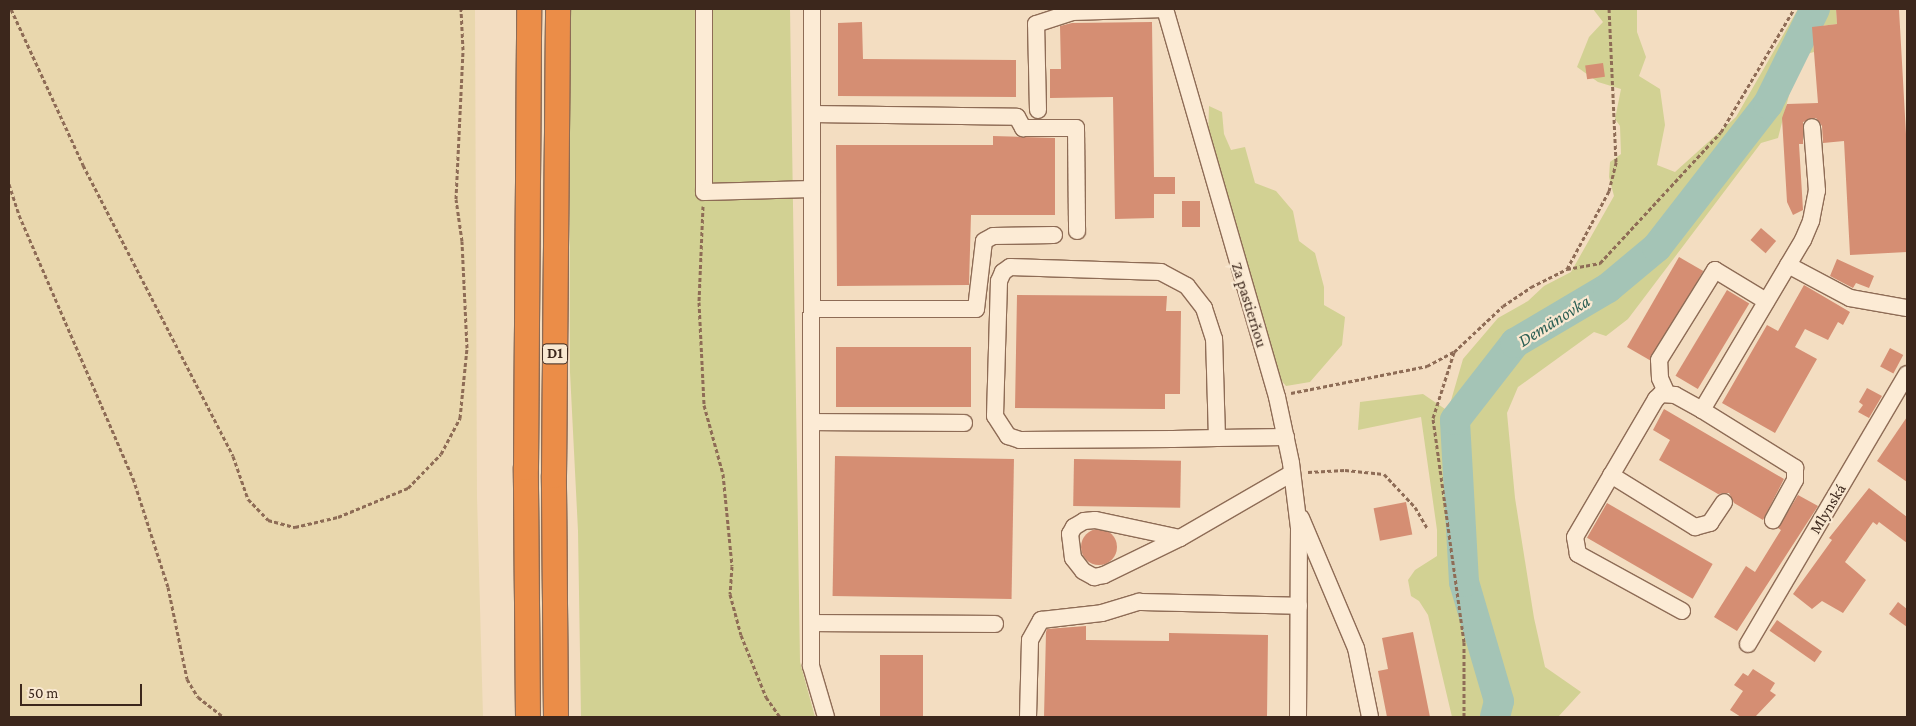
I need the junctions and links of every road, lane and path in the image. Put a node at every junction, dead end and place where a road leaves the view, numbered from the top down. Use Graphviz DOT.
graph roads {
  1 [pos="11,9"];
  2 [pos="461,9"];
  3 [pos="529,9"];
  4 [pos="558,9"];
  5 [pos="704,9"];
  6 [pos="812,9"];
  7 [pos="1165,9"];
  8 [pos="1609,9"];
  9 [pos="1794,9"];
  10 [pos="1038,110"];
  11 [pos="812,114"];
  12 [pos="1812,127"];
  13 [pos="9,184"];
  14 [pos="812,189"];
  15 [pos="704,192"];
  16 [pos="1077,231"];
  17 [pos="1054,235"];
  18 [pos="1788,265"];
  19 [pos="1567,269"];
  20 [pos="1766,301"];
  21 [pos="1907,308"];
  22 [pos="812,309"];
  23 [pos="1454,352"];
  24 [pos="1907,374"];
  25 [pos="1667,394"];
  26 [pos="1277,397"];
  27 [pos="1702,410"];
  28 [pos="812,422"];
  29 [pos="964,423"];
  30 [pos="1286,437"];
  31 [pos="1217,438"];
  32 [pos="1292,473"];
  33 [pos="1612,475"];
  34 [pos="1724,502"];
  35 [pos="1298,512"];
  36 [pos="1773,520"];
  37 [pos="1427,528"];
  38 [pos="1180,538"];
  39 [pos="1299,606"];
  40 [pos="1682,611"];
  41 [pos="811,622"];
  42 [pos="995,624"];
  43 [pos="1748,644"];
  44 [pos="557,711"];
  45 [pos="224,717"];
  46 [pos="528,717"];
  47 [pos="780,717"];
  48 [pos="826,717"];
  49 [pos="1028,717"];
  50 [pos="1298,717"];
  51 [pos="1370,717"];
  52 [pos="1464,717"];
  1 -- 2 [label="path"];
  3 -- 46 [label="highway, D1"];
  4 -- 44 [label="highway, D1"];
  5 -- 15 [label="street"];
  6 -- 11 [label="street"];
  7 -- 10 [label="street"];
  7 -- 26 [label="street, Za pastierňou"];
  8 -- 19 [label="path"];
  9 -- 19 [label="path"];
  11 -- 14 [label="street"];
  11 -- 16 [label="street"];
  12 -- 18 [label="street"];
  13 -- 45 [label="path"];
  14 -- 15 [label="street"];
  14 -- 22 [label="street"];
  15 -- 47 [label="path"];
  17 -- 22 [label="street"];
  18 -- 20 [label="street"];
  18 -- 21 [label="street"];
  19 -- 23 [label="path"];
  20 -- 25 [label="street"];
  20 -- 27 [label="street"];
  22 -- 28 [label="street"];
  23 -- 26 [label="path"];
  23 -- 52 [label="path"];
  24 -- 43 [label="street, Mlynská"];
  25 -- 27 [label="street"];
  25 -- 33 [label="street"];
  26 -- 30 [label="street, Za pastierňou"];
  27 -- 36 [label="street"];
  28 -- 29 [label="street"];
  28 -- 41 [label="street"];
  30 -- 31 [label="street"];
  30 -- 32 [label="street, Za pastierňou"];
  31 -- 31 [label="street"];
  32 -- 35 [label="street, Za pastierňou"];
  32 -- 37 [label="path"];
  32 -- 38 [label="street"];
  33 -- 34 [label="street"];
  33 -- 40 [label="street"];
  35 -- 39 [label="street, Za pastierňou"];
  35 -- 51 [label="street"];
  38 -- 38 [label="street"];
  39 -- 49 [label="street"];
  39 -- 50 [label="street, Za pastierňou"];
  41 -- 42 [label="street"];
  41 -- 48 [label="street"];
}
